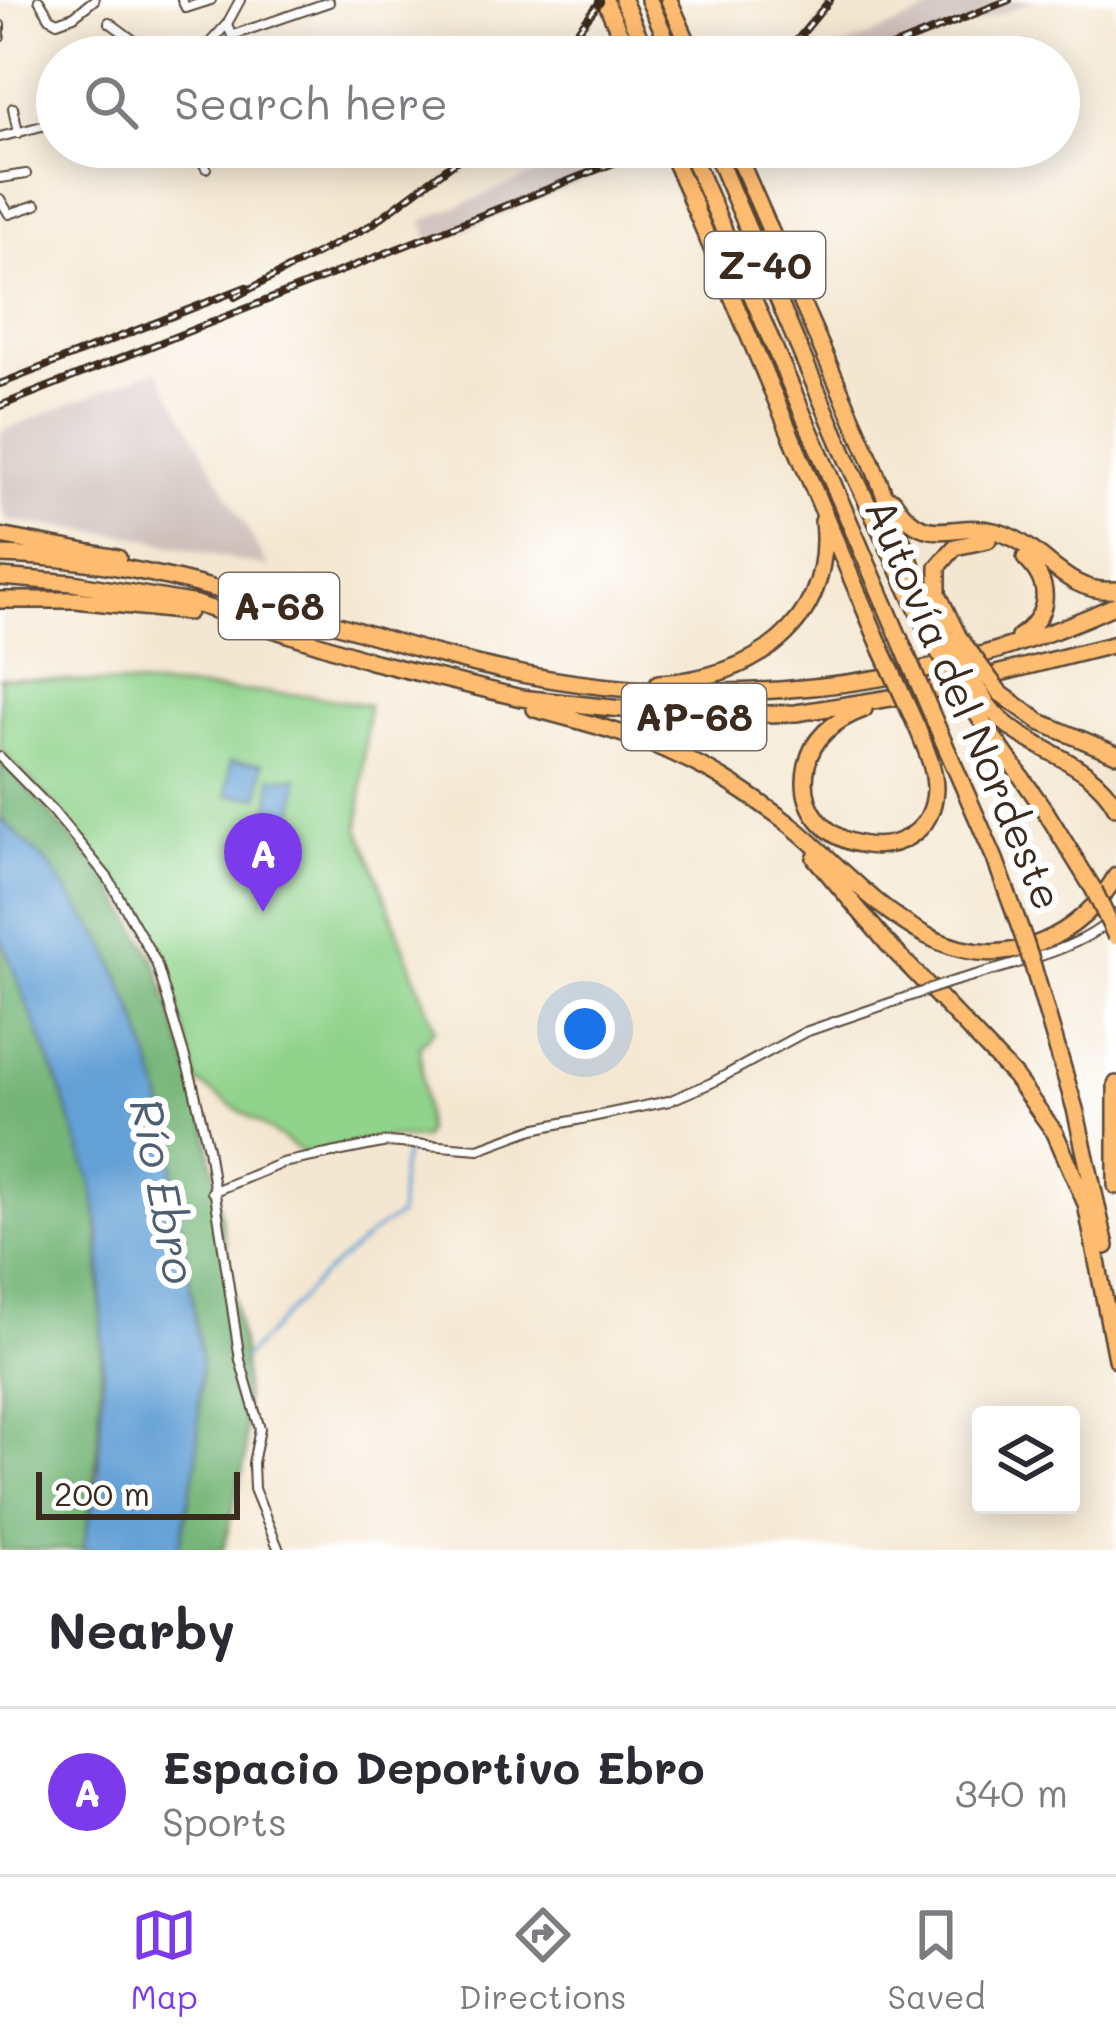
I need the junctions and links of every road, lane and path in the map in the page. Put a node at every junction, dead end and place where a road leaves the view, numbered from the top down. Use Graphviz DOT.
graph roads {
  1 [pos="39,0"];
  2 [pos="94,0"];
  3 [pos="182,0"];
  4 [pos="211,0"];
  5 [pos="240,0"];
  6 [pos="605,0"];
  7 [pos="623,0"];
  8 [pos="649,0"];
  9 [pos="669,0"];
  10 [pos="329,2"];
  11 [pos="109,22"];
  12 [pos="227,24"];
  13 [pos="0,25"];
  14 [pos="233,34"];
  15 [pos="128,36"];
  16 [pos="216,36"];
  17 [pos="621,36"];
  18 [pos="639,36"];
  19 [pos="665,36"];
  20 [pos="685,36"];
  21 [pos="0,37"];
  22 [pos="13,108"];
  23 [pos="36,128"];
  24 [pos="18,133"];
  25 [pos="0,136"];
  26 [pos="677,168"];
  27 [pos="697,168"];
  28 [pos="722,168"];
  29 [pos="743,168"];
  30 [pos="26,174"];
  31 [pos="0,178"];
  32 [pos="690,197"];
  33 [pos="0,199"];
  34 [pos="36,205"];
  35 [pos="786,270"];
  36 [pos="787,383"];
  37 [pos="815,383"];
  38 [pos="871,460"];
  39 [pos="821,507"];
  40 [pos="0,536"];
  41 [pos="0,555"];
  42 [pos="0,577"];
  43 [pos="213,585"];
  44 [pos="1116,590"];
  45 [pos="0,600"];
  46 [pos="1116,605"];
  47 [pos="945,638"];
  48 [pos="1116,644"];
  49 [pos="323,646"];
  50 [pos="1005,647"];
  51 [pos="371,661"];
  52 [pos="1018,670"];
  53 [pos="554,679"];
  54 [pos="987,702"];
  55 [pos="1112,753"];
  56 [pos="0,757"];
  57 [pos="758,801"];
  58 [pos="1116,807"];
  59 [pos="1116,876"];
  60 [pos="1116,914"];
  61 [pos="1116,937"];
  62 [pos="1116,1084"];
  63 [pos="1116,1186"];
  64 [pos="212,1192"];
  65 [pos="1116,1308"];
  66 [pos="1116,1359"];
  67 [pos="279,1550"];
  1 -- 2 [label="street"];
  3 -- 4 [label="street"];
  5 -- 12 [label="street"];
  6 -- 17 [label="highway"];
  7 -- 18 [label="highway"];
  8 -- 19 [label="highway"];
  9 -- 20 [label="highway"];
  10 -- 14 [label="street"];
  11 -- 15 [label="street"];
  12 -- 14 [label="street"];
  12 -- 16 [label="street"];
  13 -- 21 [label="street"];
  22 -- 24 [label="street"];
  23 -- 24 [label="street"];
  24 -- 25 [label="street"];
  26 -- 32 [label="highway"];
  27 -- 36 [label="highway, Autovía del Nordeste / Z-40"];
  28 -- 37 [label="highway, Autovía del Nordeste / Z-40"];
  29 -- 35 [label="highway"];
  30 -- 31 [label="street"];
  32 -- 36 [label="highway"];
  32 -- 39 [label="highway"];
  33 -- 34 [label="street"];
  35 -- 37 [label="highway"];
  35 -- 38 [label="highway"];
  36 -- 65 [label="highway, Autovía del Nordeste / Z-40, bridge"];
  37 -- 47 [label="highway, Autovía del Nordeste / Z-40"];
  38 -- 44 [label="highway"];
  38 -- 47 [label="highway"];
  39 -- 52 [label="highway, bridge"];
  39 -- 53 [label="highway"];
  40 -- 43 [label="highway"];
  41 -- 43 [label="highway, A-68"];
  42 -- 49 [label="highway, A-68"];
  43 -- 53 [label="highway, A-68"];
  45 -- 49 [label="highway"];
  46 -- 50 [label="highway, AP-68"];
  47 -- 50 [label="highway"];
  47 -- 54 [label="highway, Autovía del Nordeste / Z-40, bridge"];
  47 -- 54 [label="highway, bridge"];
  48 -- 52 [label="highway, AP-68"];
  49 -- 51 [label="highway, A-68"];
  50 -- 53 [label="highway, AP-68"];
  51 -- 52 [label="highway, AP-68"];
  51 -- 57 [label="highway"];
  54 -- 55 [label="highway"];
  54 -- 58 [label="highway"];
  54 -- 61 [label="highway, Autovía del Nordeste / Z-40, bridge"];
  56 -- 64 [label="street"];
  57 -- 59 [label="highway"];
  57 -- 66 [label="highway"];
  60 -- 64 [label="street, bridge"];
  62 -- 63 [label="highway"];
  64 -- 67 [label="street"];
}
